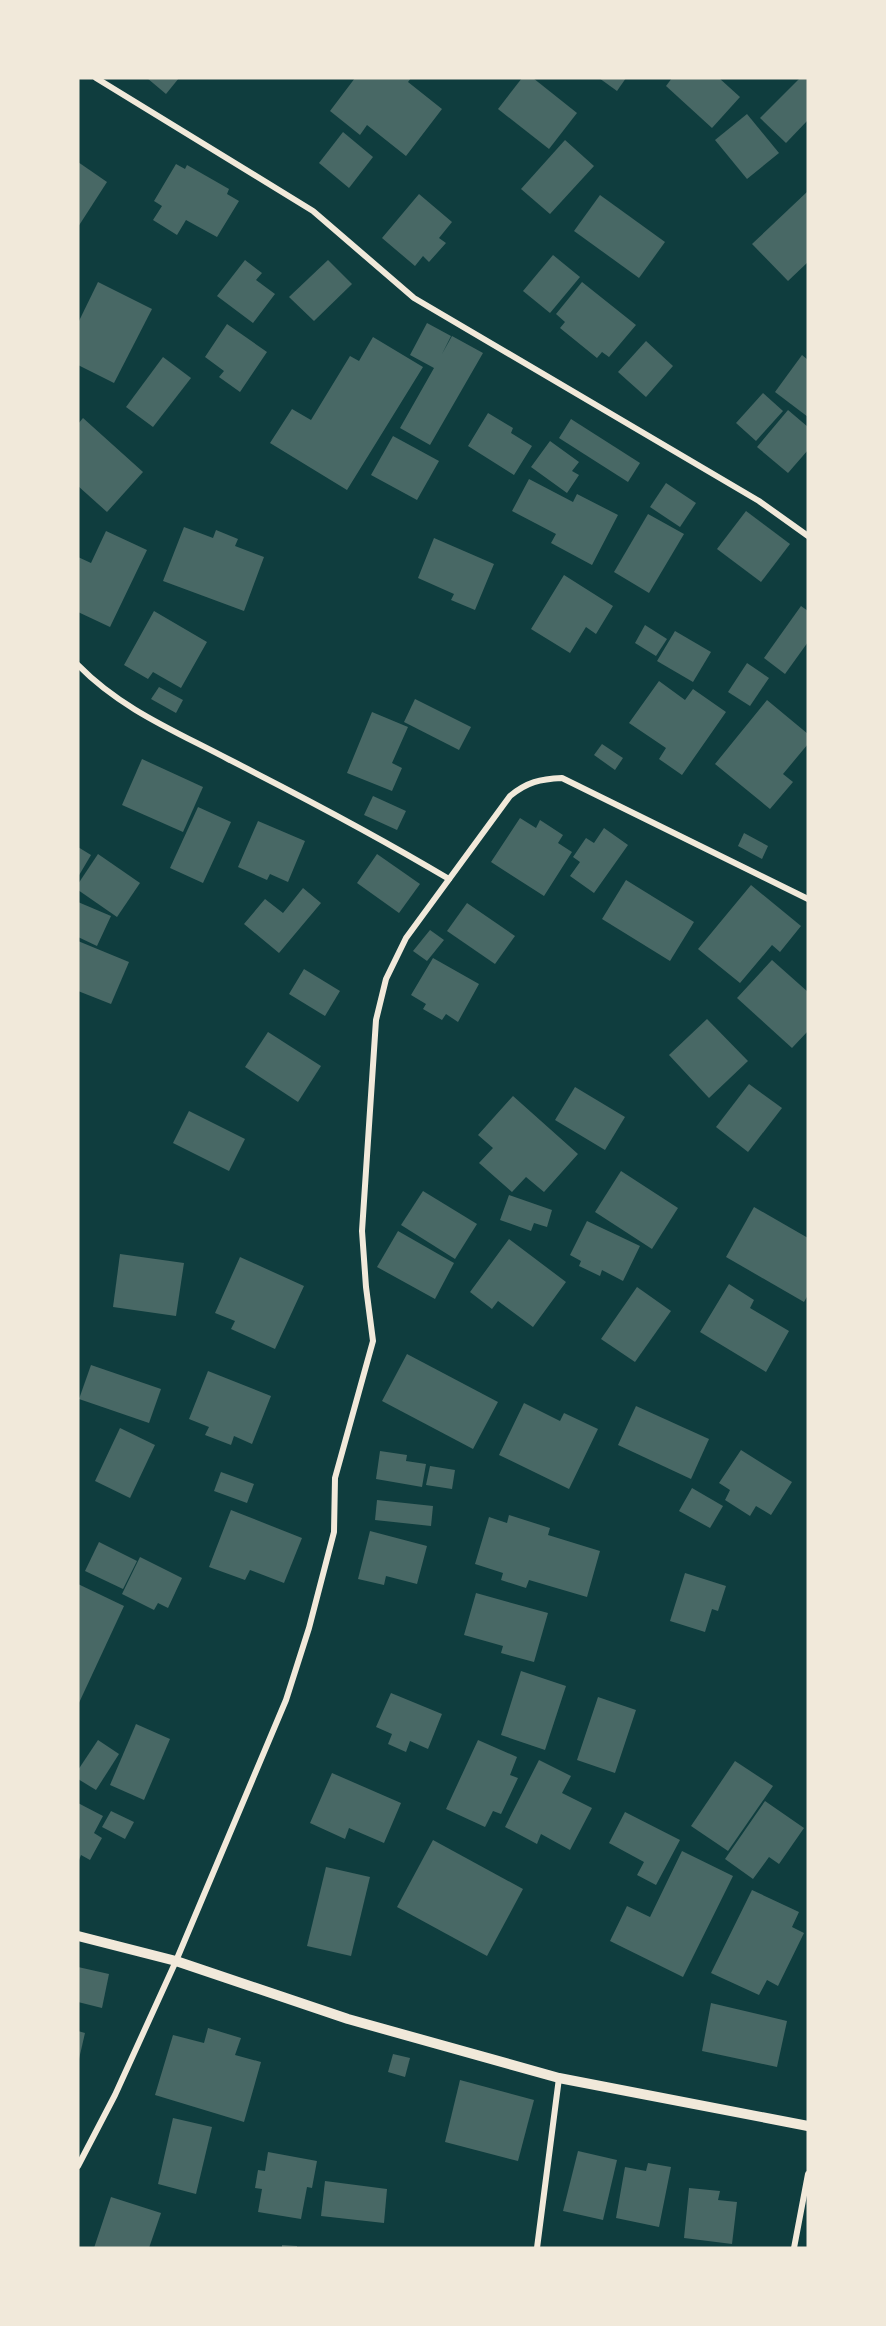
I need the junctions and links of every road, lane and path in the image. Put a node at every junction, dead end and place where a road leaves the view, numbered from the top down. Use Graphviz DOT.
graph roads {
  1 [pos="96,78"];
  2 [pos="808,536"];
  3 [pos="78,665"];
  4 [pos="449,879"];
  5 [pos="808,899"];
  6 [pos="78,1936"];
  7 [pos="176,1961"];
  8 [pos="559,2078"];
  9 [pos="808,2126"];
  10 [pos="78,2166"];
  11 [pos="808,2174"];
  12 [pos="537,2248"];
  13 [pos="794,2248"];
  1 -- 2 [label="street"];
  3 -- 4 [label="street"];
  4 -- 5 [label="street"];
  4 -- 7 [label="street"];
  6 -- 7 [label="street"];
  7 -- 8 [label="street"];
  7 -- 10 [label="street"];
  8 -- 9 [label="street"];
  8 -- 12 [label="street"];
  11 -- 13 [label="street"];
}
